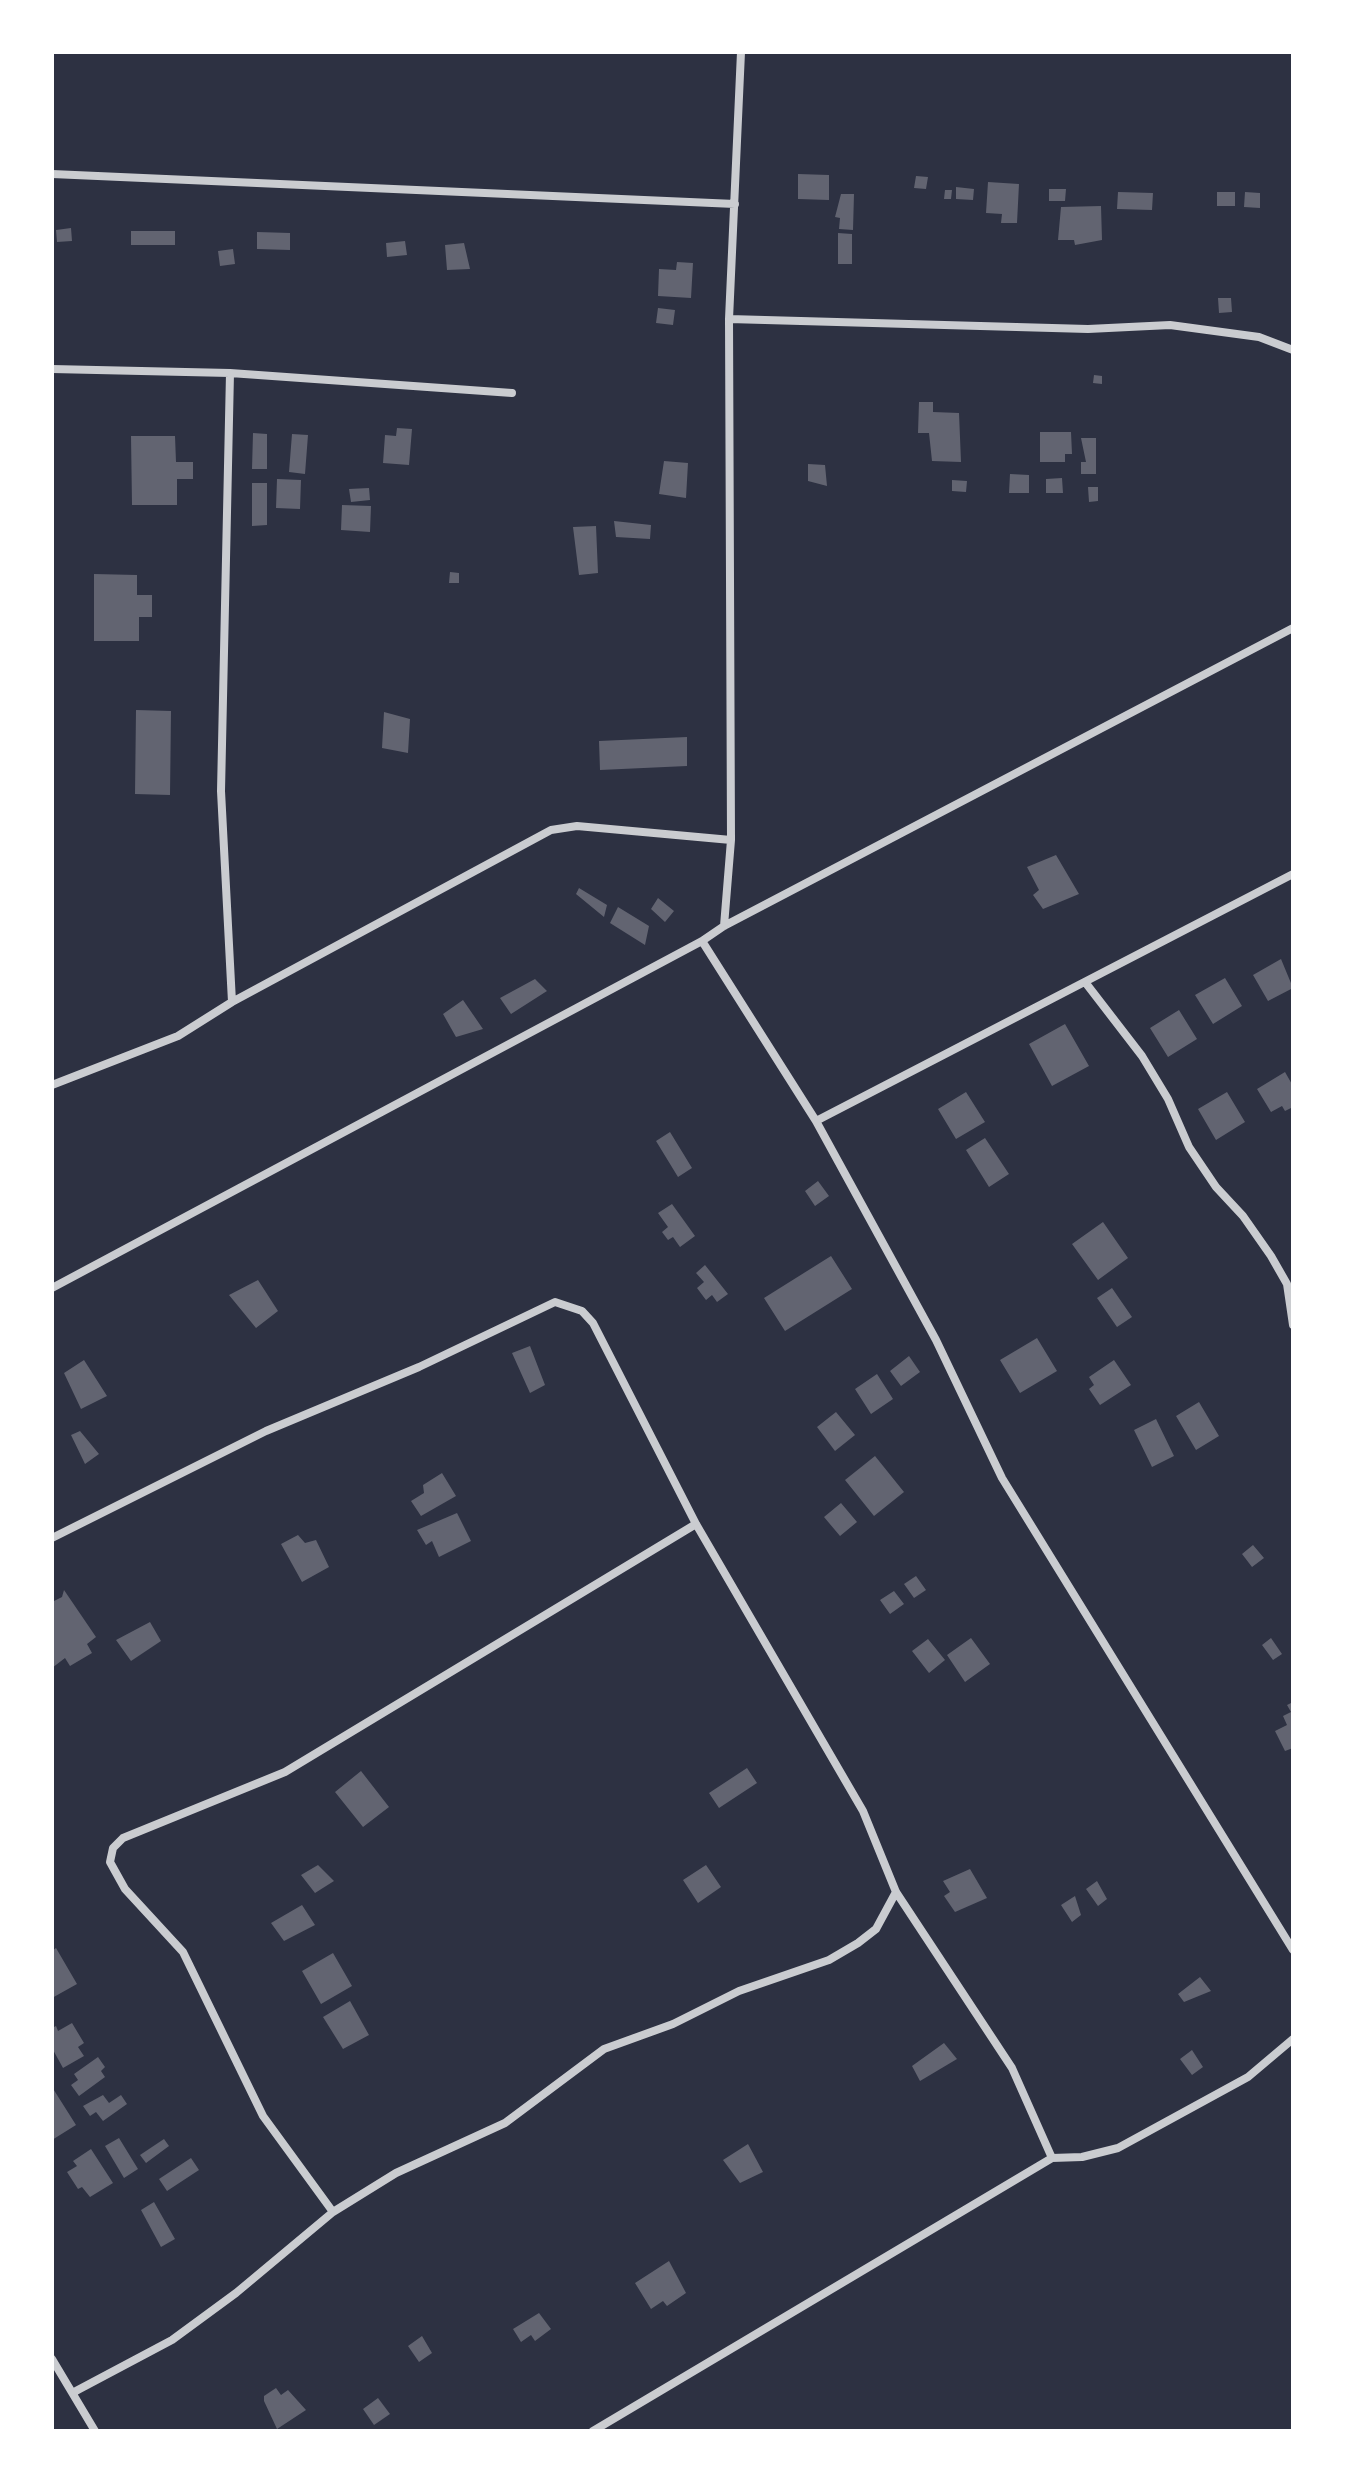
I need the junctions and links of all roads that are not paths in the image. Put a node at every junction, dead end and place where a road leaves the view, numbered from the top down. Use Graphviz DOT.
graph roads {
  1 [pos="741,52"];
  2 [pos="52,174"];
  3 [pos="735,204"];
  4 [pos="729,319"];
  5 [pos="1293,350"];
  6 [pos="52,369"];
  7 [pos="230,373"];
  8 [pos="512,393"];
  9 [pos="1293,628"];
  10 [pos="731,840"];
  11 [pos="1293,874"];
  12 [pos="724,926"];
  13 [pos="702,941"];
  14 [pos="1085,982"];
  15 [pos="232,1002"];
  16 [pos="52,1085"];
  17 [pos="816,1121"];
  18 [pos="52,1288"];
  19 [pos="1293,1325"];
  20 [pos="696,1524"];
  21 [pos="52,1538"];
  22 [pos="896,1892"];
  23 [pos="1293,1950"];
  24 [pos="1293,2039"];
  25 [pos="1052,2158"];
  26 [pos="333,2212"];
  27 [pos="52,2359"];
  28 [pos="74,2392"];
  29 [pos="95,2431"];
  30 [pos="593,2431"];
  1 -- 3 [label="street"];
  2 -- 3 [label="street"];
  3 -- 4 [label="street"];
  4 -- 5 [label="street"];
  4 -- 10 [label="street"];
  6 -- 7 [label="street"];
  7 -- 8 [label="street"];
  7 -- 15 [label="street"];
  9 -- 12 [label="street"];
  10 -- 12 [label="street"];
  10 -- 15 [label="street"];
  11 -- 14 [label="street"];
  12 -- 13 [label="street"];
  13 -- 17 [label="street"];
  13 -- 18 [label="street"];
  14 -- 17 [label="street"];
  14 -- 19 [label="street"];
  15 -- 16 [label="street"];
  17 -- 23 [label="street"];
  20 -- 21 [label="street"];
  20 -- 22 [label="street"];
  20 -- 26 [label="street"];
  22 -- 25 [label="street"];
  22 -- 26 [label="street"];
  24 -- 25 [label="street"];
  25 -- 30 [label="street"];
  26 -- 28 [label="street"];
  27 -- 28 [label="street"];
  28 -- 29 [label="street"];
}
